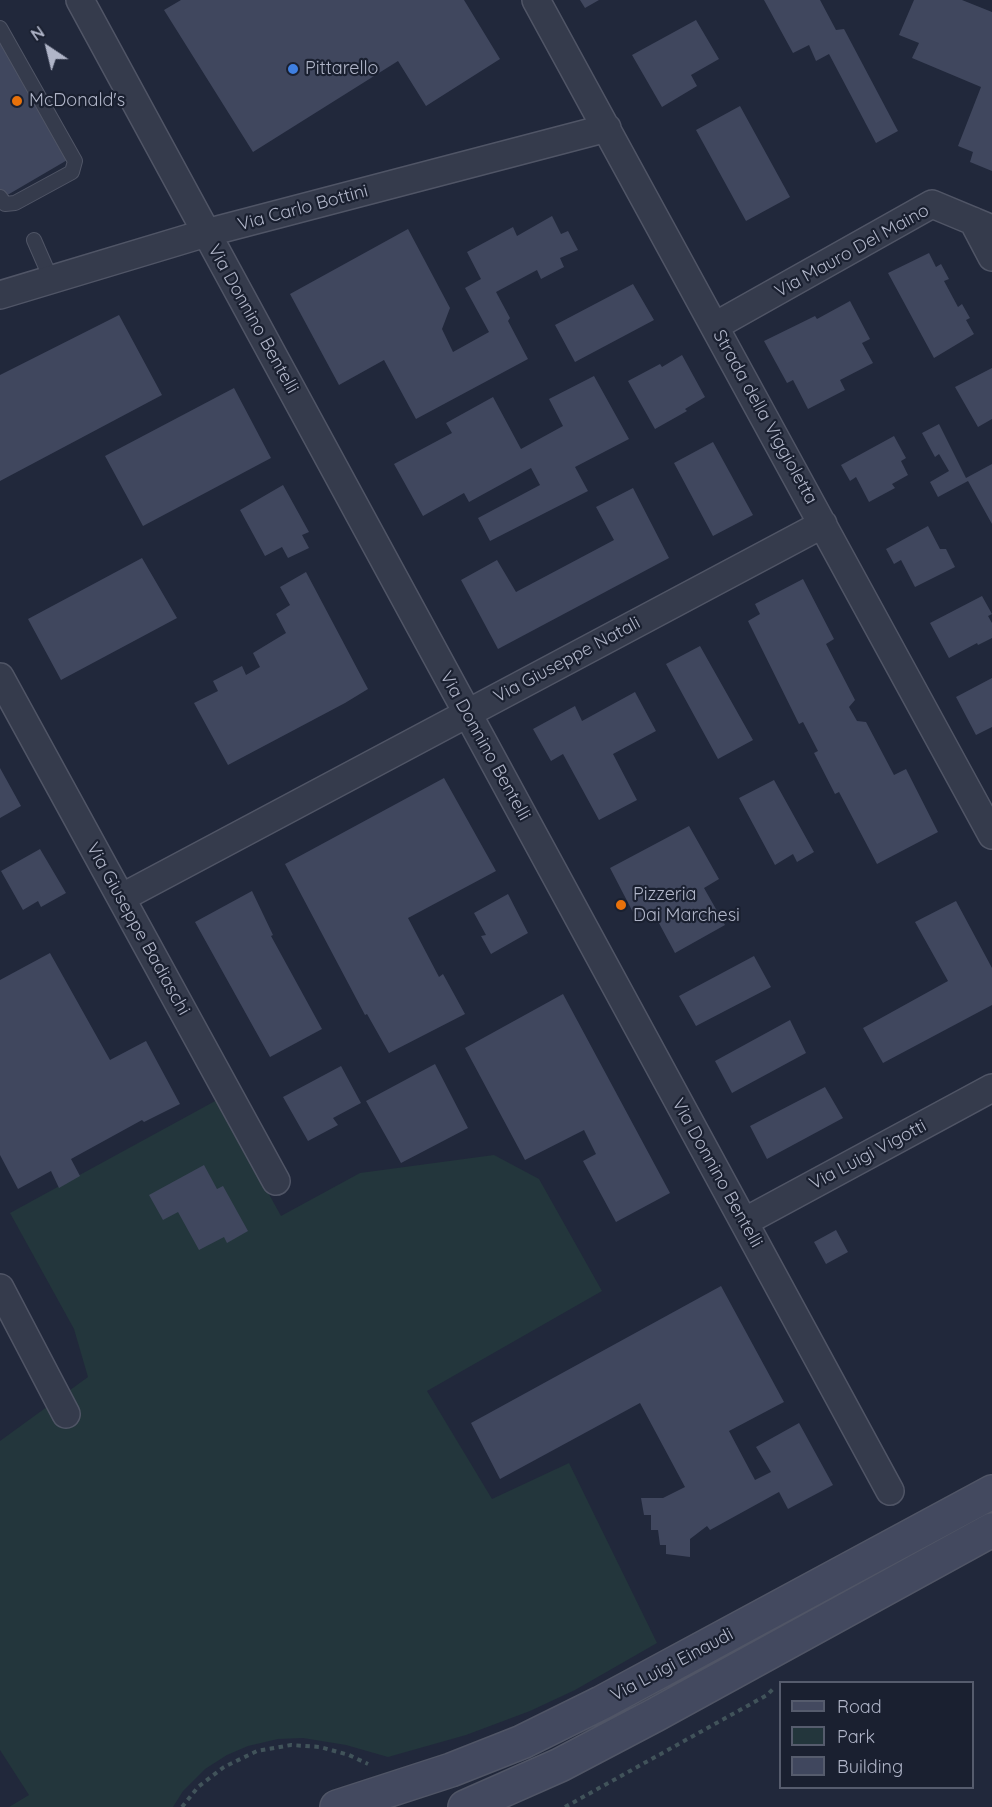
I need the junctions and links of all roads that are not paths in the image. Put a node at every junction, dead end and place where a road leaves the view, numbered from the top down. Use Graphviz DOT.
graph roads {
  1 [pos="80,0"];
  2 [pos="536,0"];
  3 [pos="0,28"];
  4 [pos="607,128"];
  5 [pos="0,197"];
  6 [pos="983,225"];
  7 [pos="206,233"];
  8 [pos="34,240"];
  9 [pos="992,257"];
  10 [pos="51,279"];
  11 [pos="0,295"];
  12 [pos="715,326"];
  13 [pos="823,525"];
  14 [pos="0,677"];
  15 [pos="467,713"];
  16 [pos="992,835"];
  17 [pos="121,898"];
  18 [pos="992,1088"];
  19 [pos="276,1181"];
  20 [pos="744,1222"];
  21 [pos="0,1288"];
  22 [pos="66,1414"];
  23 [pos="890,1491"];
  24 [pos="992,1492"];
  25 [pos="992,1530"];
  26 [pos="337,1807"];
  27 [pos="465,1807"];
  1 -- 7 [label="street, Via Donnino Bentelli"];
  2 -- 4 [label="street, Strada della Viggioletta"];
  3 -- 5 [label="lane"];
  4 -- 7 [label="street, Via Carlo Bottini"];
  4 -- 12 [label="street, Strada della Viggioletta"];
  6 -- 9 [label="street"];
  6 -- 12 [label="street, Via Mauro Del Maino"];
  7 -- 10 [label="street, Via Carlo Bottini"];
  7 -- 15 [label="street, Via Donnino Bentelli"];
  8 -- 10 [label="lane"];
  10 -- 11 [label="street, Via Carlo Bottini"];
  12 -- 13 [label="street, Strada della Viggioletta"];
  13 -- 15 [label="street, Via Giuseppe Natali"];
  13 -- 16 [label="street, Strada della Viggioletta"];
  14 -- 17 [label="street, Via Giuseppe Badiaschi"];
  15 -- 17 [label="street, Via Giuseppe Natali"];
  15 -- 20 [label="street, Via Donnino Bentelli"];
  17 -- 19 [label="street, Via Giuseppe Badiaschi"];
  18 -- 20 [label="street, Via Luigi Vigotti"];
  20 -- 23 [label="street, Via Donnino Bentelli"];
  21 -- 22 [label="street"];
  24 -- 26 [label="main road, Via Luigi Einaudi"];
  25 -- 27 [label="main road, Via Luigi Einaudi"];
}
